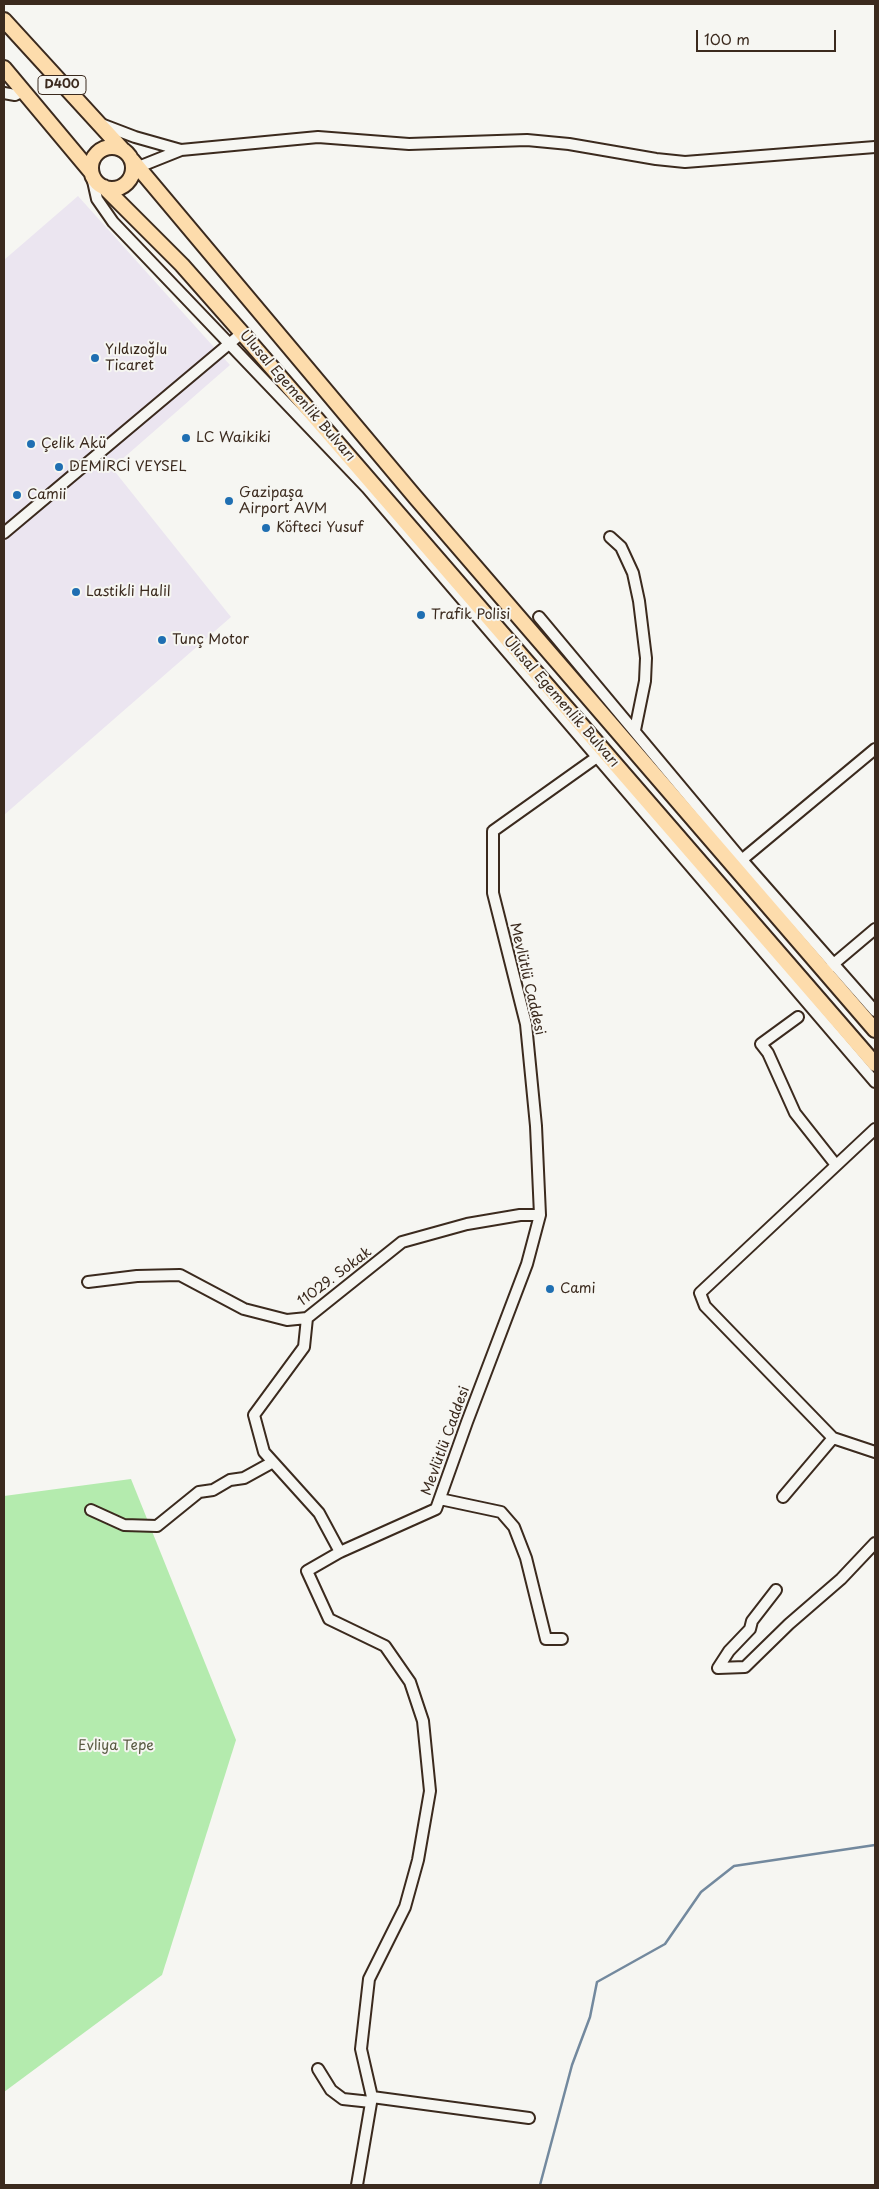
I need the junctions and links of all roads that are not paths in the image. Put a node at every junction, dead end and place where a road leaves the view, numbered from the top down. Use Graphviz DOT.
graph roads {
  1 [pos="4,20"];
  2 [pos="4,68"];
  3 [pos="23,91"];
  4 [pos="4,93"];
  5 [pos="96,121"];
  6 [pos="875,147"];
  7 [pos="122,149"];
  8 [pos="181,150"];
  9 [pos="134,168"];
  10 [pos="91,172"];
  11 [pos="104,187"];
  12 [pos="242,333"];
  13 [pos="228,344"];
  14 [pos="382,500"];
  15 [pos="4,533"];
  16 [pos="610,537"];
  17 [pos="539,616"];
  18 [pos="635,730"];
  19 [pos="875,748"];
  20 [pos="601,754"];
  21 [pos="739,863"];
  22 [pos="875,929"];
  23 [pos="830,967"];
  24 [pos="875,1011"];
  25 [pos="798,1017"];
  26 [pos="875,1030"];
  27 [pos="875,1064"];
  28 [pos="875,1082"];
  29 [pos="875,1129"];
  30 [pos="836,1165"];
  31 [pos="540,1215"];
  32 [pos="88,1282"];
  33 [pos="307,1318"];
  34 [pos="833,1438"];
  35 [pos="875,1452"];
  36 [pos="273,1462"];
  37 [pos="783,1497"];
  38 [pos="440,1499"];
  39 [pos="91,1510"];
  40 [pos="875,1543"];
  41 [pos="340,1552"];
  42 [pos="776,1590"];
  43 [pos="562,1638"];
  44 [pos="318,2069"];
  45 [pos="372,2100"];
  46 [pos="529,2118"];
  47 [pos="358,2185"];
  1 -- 5 [label="highway, D400"];
  2 -- 3 [label="highway, D400"];
  3 -- 4 [label="street"];
  3 -- 10 [label="highway, D400"];
  5 -- 7 [label="highway, D400"];
  5 -- 8 [label="street"];
  6 -- 8 [label="street"];
  7 -- 9 [label="highway"];
  7 -- 10 [label="highway"];
  8 -- 9 [label="street"];
  9 -- 11 [label="highway"];
  9 -- 21 [label="highway, Ulusal Egemenlik Bulvarı"];
  10 -- 11 [label="highway"];
  10 -- 13 [label="street"];
  11 -- 12 [label="highway, Ulusal Egemenlik Bulvarı"];
  12 -- 13 [label="street"];
  12 -- 14 [label="highway, Ulusal Egemenlik Bulvarı"];
  13 -- 14 [label="street"];
  13 -- 15 [label="street"];
  14 -- 20 [label="highway, Ulusal Egemenlik Bulvarı"];
  16 -- 18 [label="street"];
  17 -- 18 [label="street"];
  18 -- 21 [label="street"];
  19 -- 21 [label="street"];
  20 -- 27 [label="highway, Ulusal Egemenlik Bulvarı"];
  20 -- 28 [label="street"];
  20 -- 31 [label="street, Mevlütlü Caddesi"];
  21 -- 23 [label="highway, Ulusal Egemenlik Bulvarı"];
  22 -- 23 [label="street"];
  23 -- 24 [label="street"];
  23 -- 26 [label="highway, Ulusal Egemenlik Bulvarı"];
  25 -- 30 [label="street"];
  29 -- 30 [label="street"];
  30 -- 34 [label="street"];
  31 -- 33 [label="street, 11029. Sokak"];
  31 -- 38 [label="street, Mevlütlü Caddesi"];
  32 -- 33 [label="street, 11029. Sokak"];
  33 -- 36 [label="street"];
  34 -- 35 [label="street"];
  34 -- 37 [label="street"];
  36 -- 39 [label="street"];
  36 -- 41 [label="street"];
  38 -- 41 [label="street, Mevlütlü Caddesi"];
  38 -- 43 [label="street"];
  40 -- 42 [label="street"];
  41 -- 45 [label="street, Mevlütlü Caddesi"];
  44 -- 45 [label="street"];
  45 -- 46 [label="street"];
  45 -- 47 [label="street, Mevlütlü Caddesi"];
}
